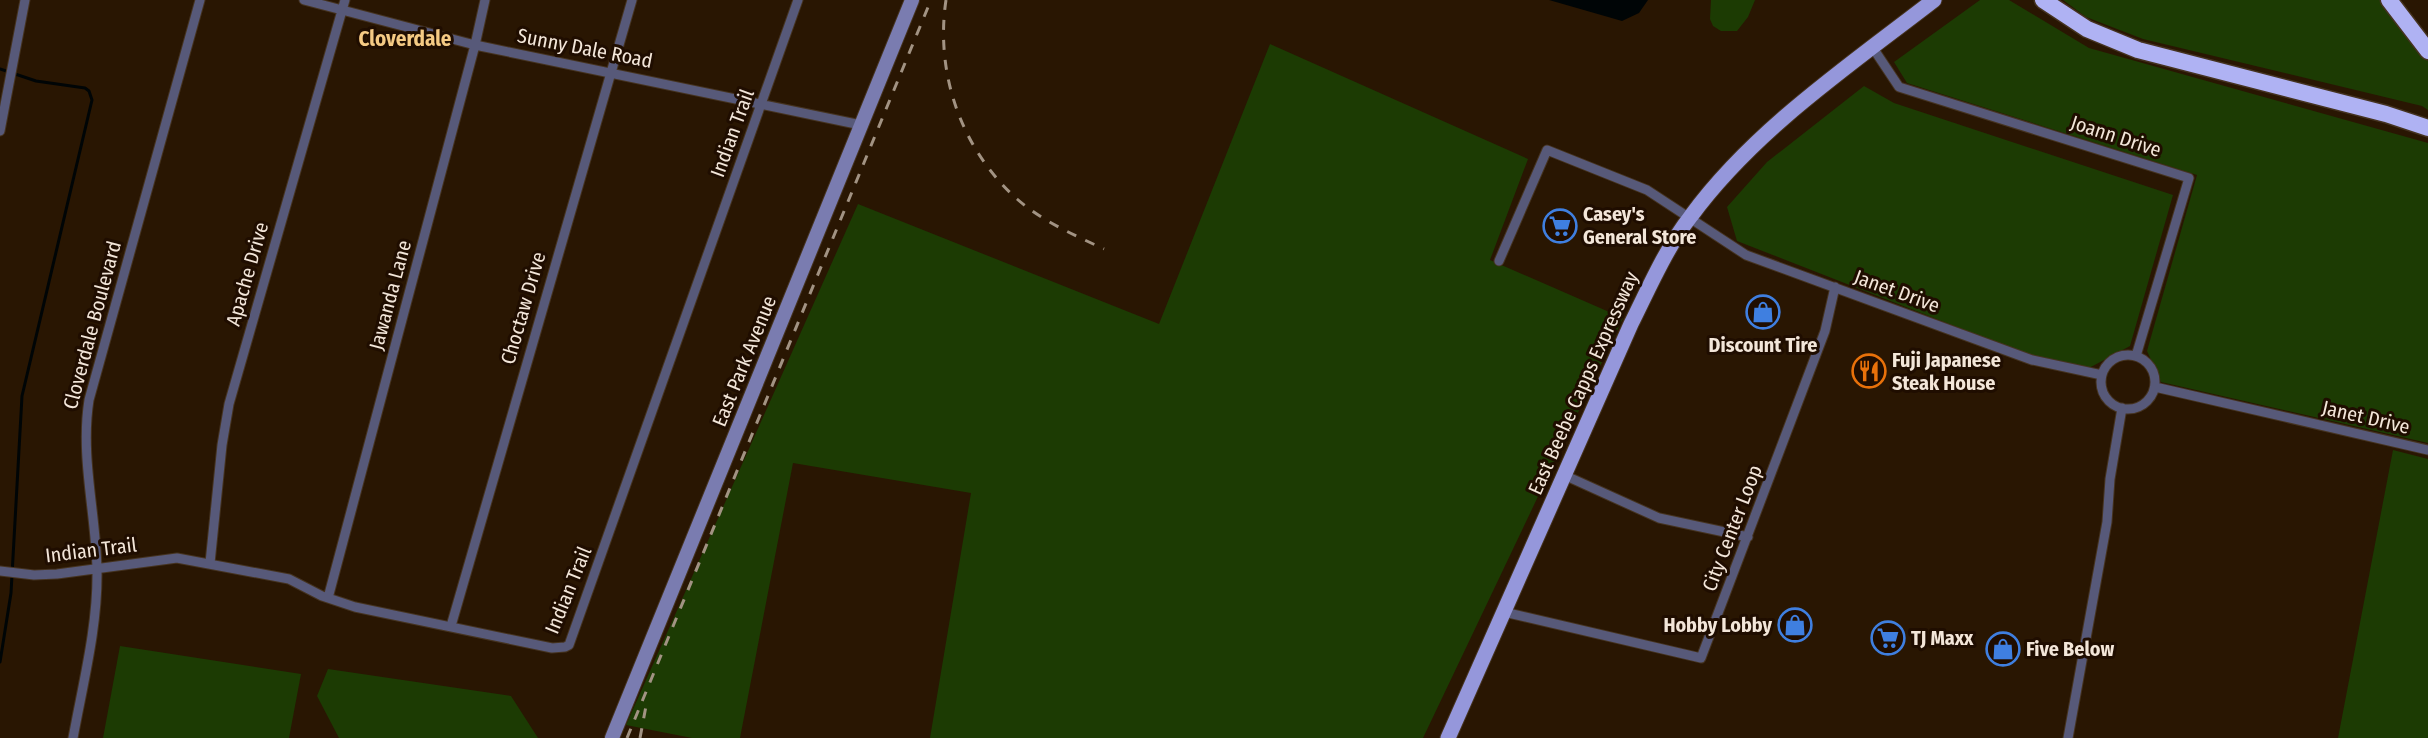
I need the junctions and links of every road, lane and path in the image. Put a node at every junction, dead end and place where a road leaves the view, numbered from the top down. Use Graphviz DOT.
graph roads {
  1 [pos="25,0"];
  2 [pos="200,0"];
  3 [pos="304,0"];
  4 [pos="345,0"];
  5 [pos="484,0"];
  6 [pos="632,0"];
  7 [pos="798,0"];
  8 [pos="912,0"];
  9 [pos="1934,0"];
  10 [pos="2043,0"];
  11 [pos="2389,0"];
  12 [pos="342,11"];
  13 [pos="475,45"];
  14 [pos="1872,48"];
  15 [pos="2428,51"];
  16 [pos="611,72"];
  17 [pos="762,103"];
  18 [pos="861,125"];
  19 [pos="2428,128"];
  20 [pos="0,131"];
  21 [pos="1689,218"];
  22 [pos="1499,261"];
  23 [pos="1835,286"];
  24 [pos="2136,356"];
  25 [pos="2102,375"];
  26 [pos="2155,387"];
  27 [pos="2122,408"];
  28 [pos="2428,450"];
  29 [pos="1564,475"];
  30 [pos="1748,537"];
  31 [pos="210,563"];
  32 [pos="97,569"];
  33 [pos="8,572"];
  34 [pos="328,598"];
  35 [pos="1504,612"];
  36 [pos="451,626"];
  37 [pos="73,738"];
  38 [pos="612,738"];
  39 [pos="1448,738"];
  40 [pos="2068,738"];
  1 -- 20 [label="street"];
  2 -- 32 [label="street, Cloverdale Boulevard"];
  3 -- 12 [label="street, Sunny Dale Road"];
  4 -- 12 [label="street, Apache Drive"];
  5 -- 13 [label="street, Jawanda Lane"];
  6 -- 16 [label="street, Choctaw Drive"];
  7 -- 17 [label="street, Indian Trail"];
  8 -- 18 [label="street, East Park Avenue"];
  9 -- 14 [label="main road, East Beebe Capps Expressway"];
  10 -- 19 [label="highway"];
  11 -- 15 [label="highway"];
  12 -- 13 [label="street, Sunny Dale Road"];
  12 -- 31 [label="street, Apache Drive"];
  13 -- 16 [label="street, Sunny Dale Road"];
  13 -- 34 [label="street, Jawanda Lane"];
  14 -- 21 [label="main road, East Beebe Capps Expressway"];
  14 -- 24 [label="street, Joann Drive"];
  16 -- 17 [label="street, Sunny Dale Road"];
  16 -- 36 [label="street, Choctaw Drive"];
  17 -- 18 [label="street, Sunny Dale Road"];
  17 -- 36 [label="street, Indian Trail"];
  18 -- 38 [label="street, East Park Avenue"];
  21 -- 22 [label="street, Janet Drive"];
  21 -- 23 [label="street, Janet Drive"];
  21 -- 29 [label="main road, East Beebe Capps Expressway"];
  23 -- 25 [label="street, Janet Drive"];
  23 -- 30 [label="street, City Center Loop"];
  24 -- 25 [label="street"];
  24 -- 26 [label="street"];
  25 -- 27 [label="street"];
  26 -- 27 [label="street"];
  26 -- 28 [label="street, Janet Drive"];
  27 -- 40 [label="street"];
  29 -- 30 [label="street"];
  29 -- 35 [label="main road, East Beebe Capps Expressway"];
  30 -- 35 [label="street, City Center Loop"];
  31 -- 32 [label="street, Indian Trail"];
  31 -- 34 [label="street, Indian Trail"];
  32 -- 33 [label="street, Indian Trail"];
  32 -- 37 [label="street, Cloverdale Boulevard"];
  34 -- 36 [label="street, Indian Trail"];
  35 -- 39 [label="main road, East Beebe Capps Expressway"];
}
